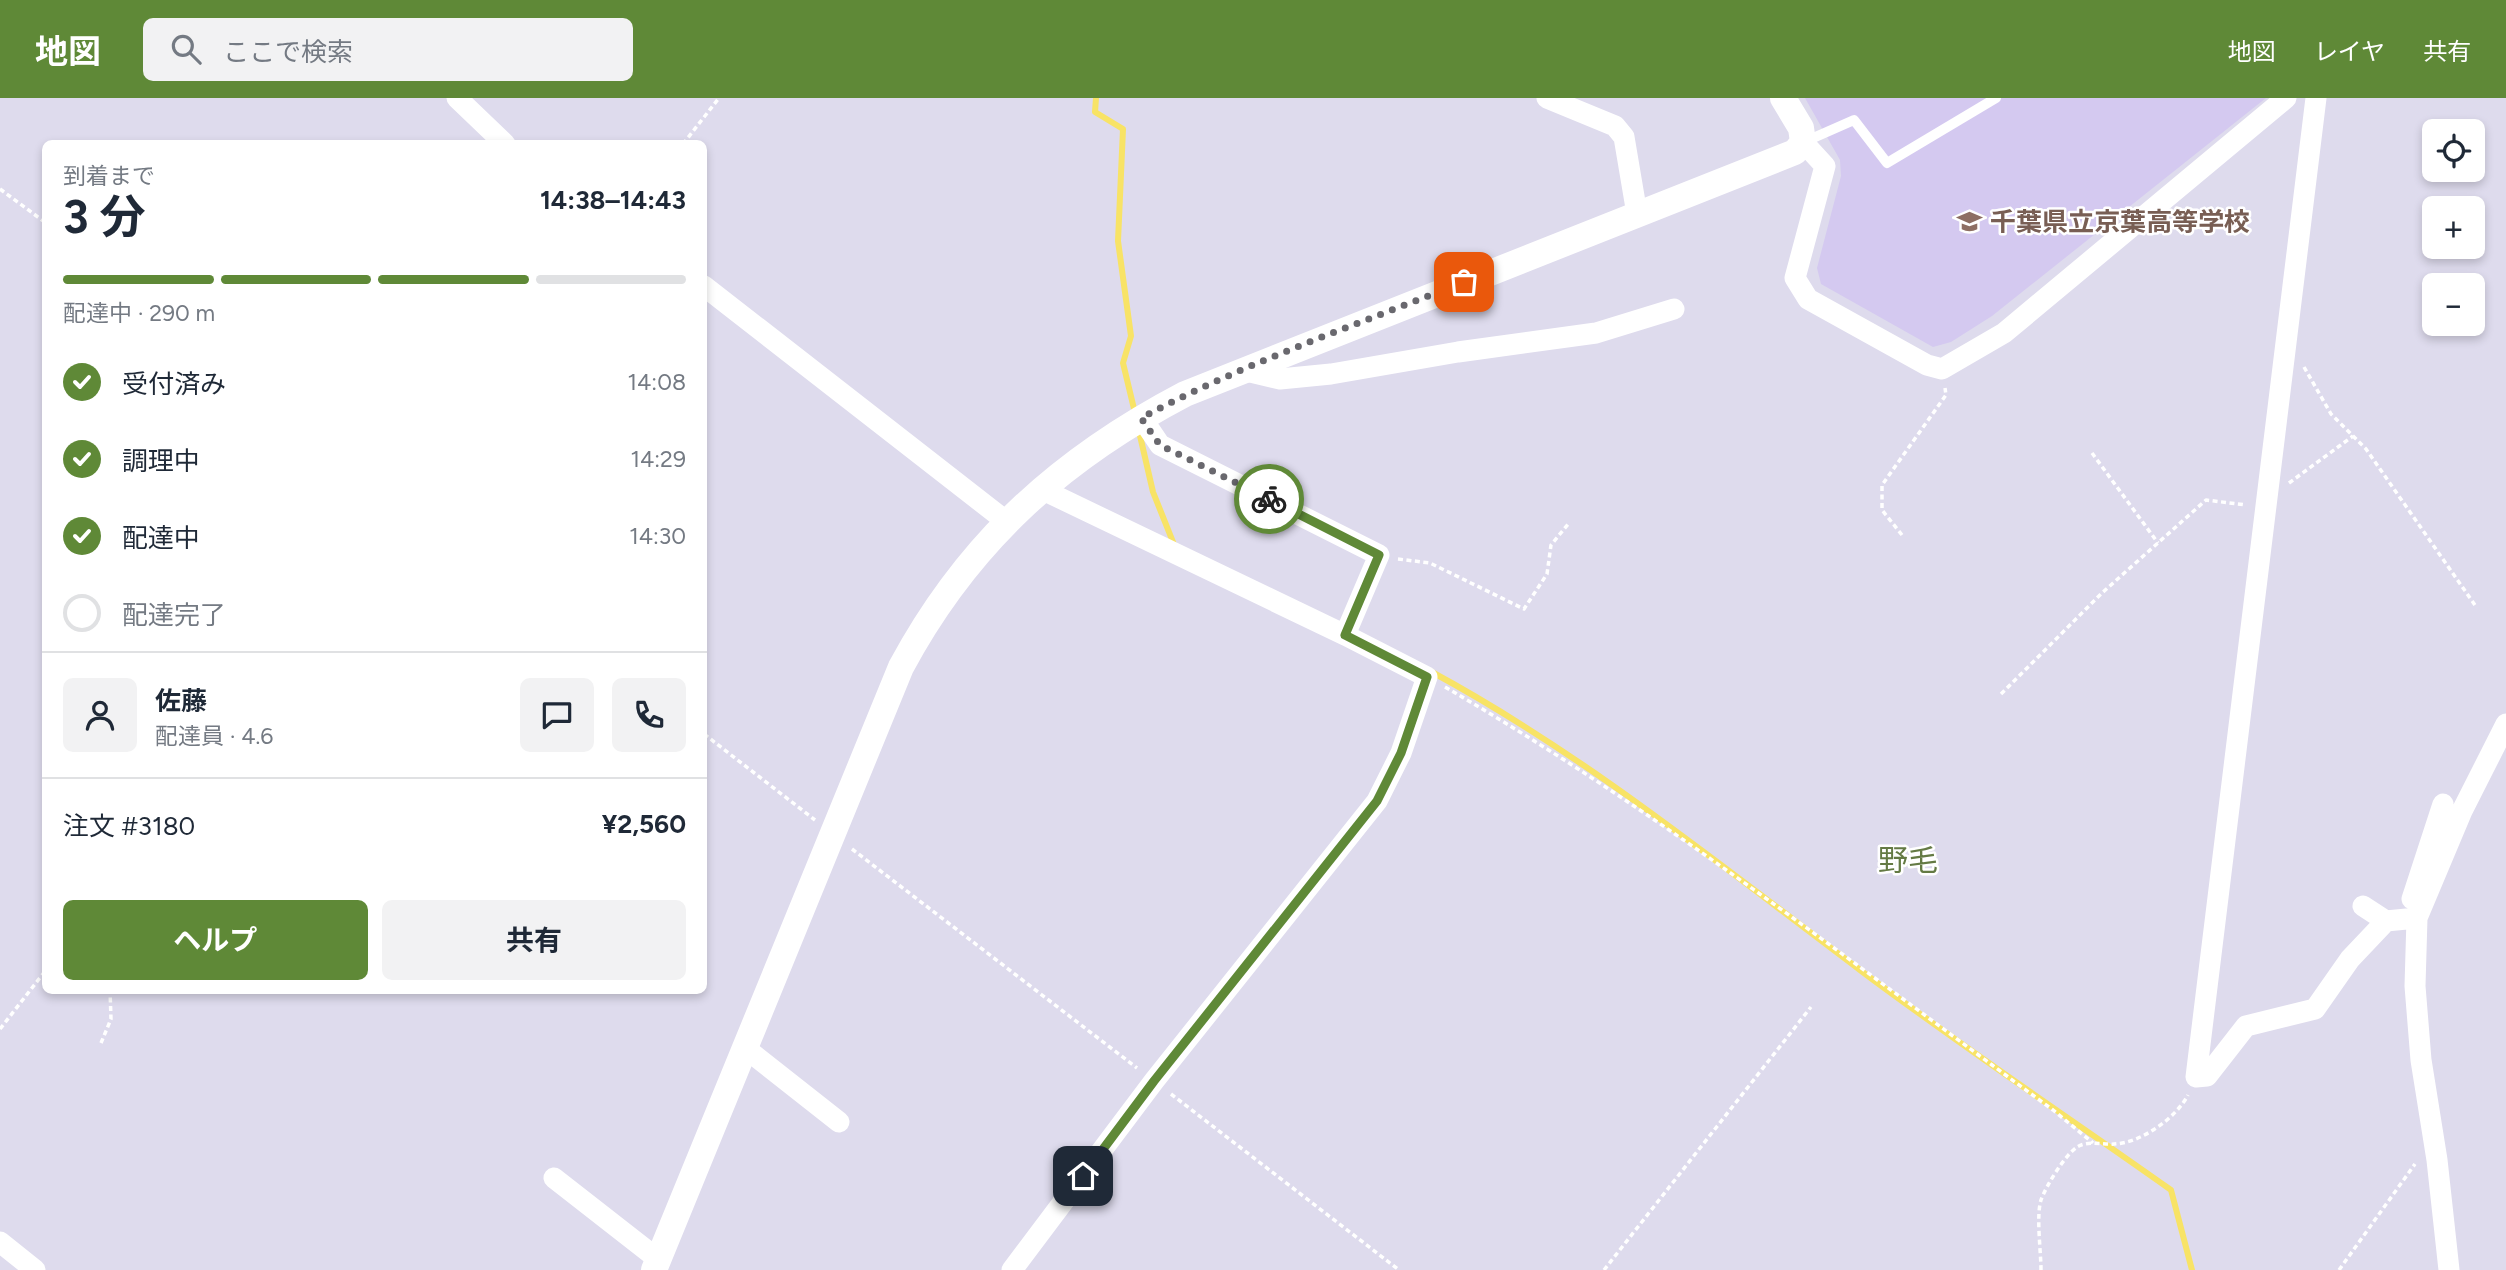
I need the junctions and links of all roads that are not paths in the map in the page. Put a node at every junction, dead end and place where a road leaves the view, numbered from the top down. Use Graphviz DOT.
graph roads {
  1 [pos="457,98"];
  2 [pos="1547,98"];
  3 [pos="1783,98"];
  4 [pos="1996,98"];
  5 [pos="2286,98"];
  6 [pos="2316,98"];
  7 [pos="501,140"];
  8 [pos="1803,142"];
  9 [pos="1637,214"];
  10 [pos="707,288"];
  11 [pos="1674,309"];
  12 [pos="1242,370"];
  13 [pos="1141,418"];
  14 [pos="1041,489"];
  15 [pos="1007,522"];
  16 [pos="1345,635"];
  17 [pos="2506,724"];
  18 [pos="2443,804"];
  19 [pos="2363,906"];
  20 [pos="2403,920"];
  21 [pos="744,1048"];
  22 [pos="839,1122"];
  23 [pos="554,1178"];
  24 [pos="0,1242"];
  25 [pos="657,1265"];
  26 [pos="35,1270"];
  27 [pos="1012,1270"];
  28 [pos="2449,1270"];
  1 -- 7 [label="street"];
  2 -- 9 [label="street"];
  3 -- 8 [label="street"];
  4 -- 8 [label="lane"];
  5 -- 8 [label="street"];
  6 -- 20 [label="street"];
  8 -- 9 [label="street"];
  9 -- 12 [label="street"];
  10 -- 15 [label="street"];
  11 -- 12 [label="street"];
  12 -- 13 [label="street"];
  13 -- 14 [label="street"];
  13 -- 16 [label="street"];
  14 -- 15 [label="street"];
  14 -- 16 [label="street"];
  15 -- 21 [label="street"];
  16 -- 27 [label="street"];
  17 -- 20 [label="street"];
  18 -- 20 [label="street"];
  19 -- 20 [label="street"];
  20 -- 28 [label="street"];
  21 -- 22 [label="street"];
  21 -- 25 [label="street"];
  23 -- 25 [label="street"];
  24 -- 26 [label="street"];
}
